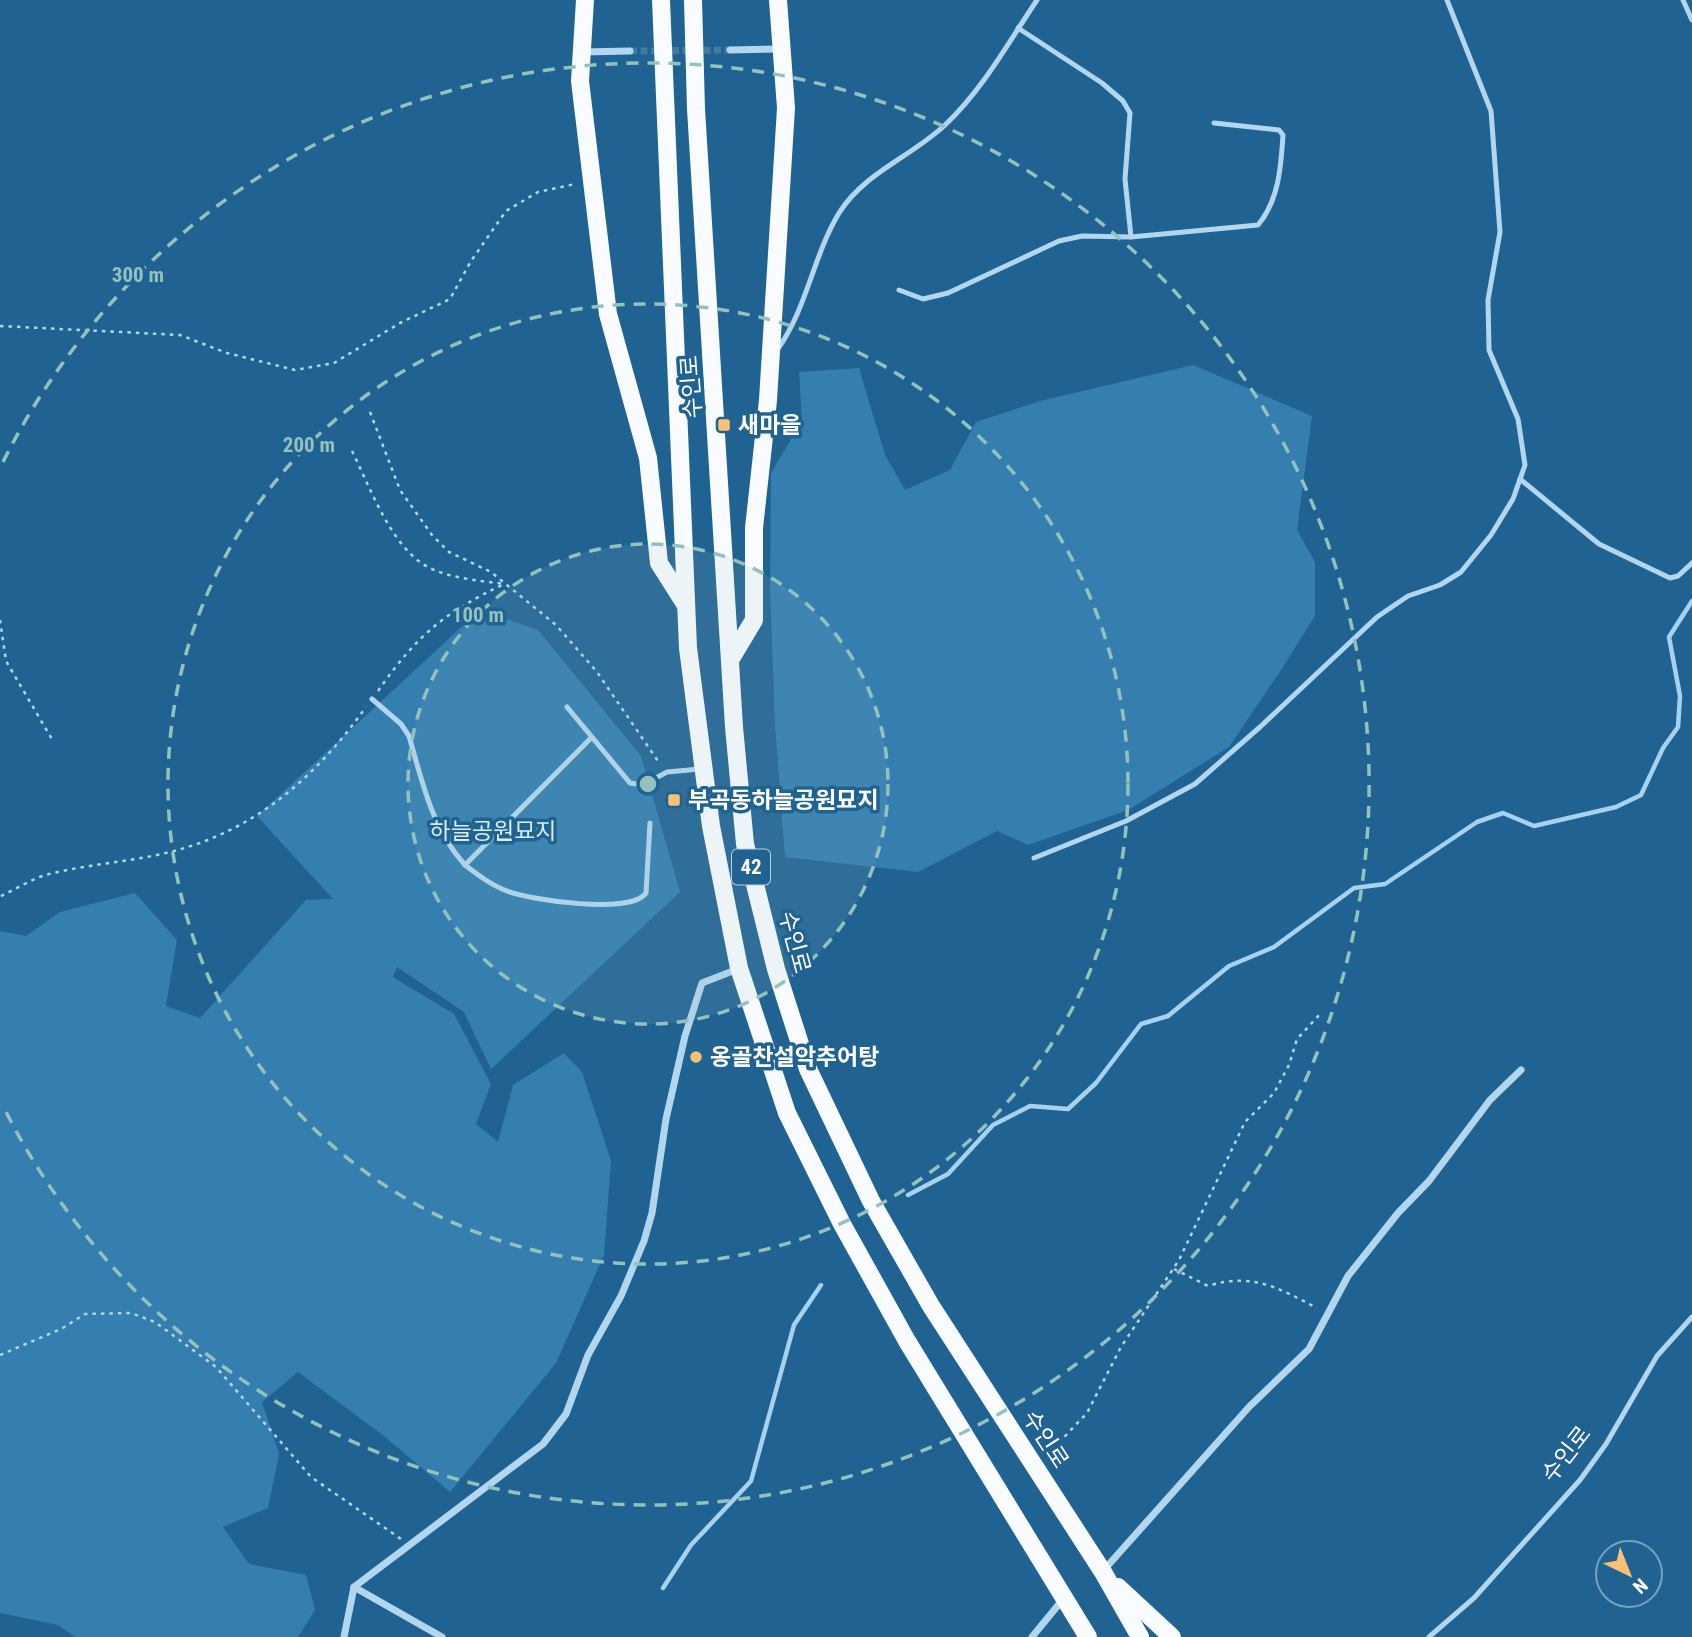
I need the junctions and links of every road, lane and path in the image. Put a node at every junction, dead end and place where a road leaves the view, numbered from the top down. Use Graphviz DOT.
graph roads {
  1 [pos="585,0"];
  2 [pos="661,0"];
  3 [pos="693,0"];
  4 [pos="778,0"];
  5 [pos="1037,0"];
  6 [pos="1447,0"];
  7 [pos="1683,0"];
  8 [pos="1692,20"];
  9 [pos="1018,28"];
  10 [pos="782,49"];
  11 [pos="730,50"];
  12 [pos="631,51"];
  13 [pos="582,52"];
  14 [pos="1214,123"];
  15 [pos="592,181"];
  16 [pos="1131,237"];
  17 [pos="900,290"];
  18 [pos="0,326"];
  19 [pos="770,359"];
  20 [pos="370,412"];
  21 [pos="352,451"];
  22 [pos="1520,479"];
  23 [pos="1692,563"];
  24 [pos="505,584"];
  25 [pos="687,607"];
  26 [pos="0,620"];
  27 [pos="730,660"];
  28 [pos="372,699"];
  29 [pos="567,707"];
  30 [pos="591,738"];
  31 [pos="53,741"];
  32 [pos="704,769"];
  33 [pos="667,772"];
  34 [pos="650,823"];
  35 [pos="1034,858"];
  36 [pos="465,865"];
  37 [pos="1,896"];
  38 [pos="739,968"];
  39 [pos="1321,1013"];
  40 [pos="1521,1070"];
  41 [pos="1173,1269"];
  42 [pos="1327,1313"];
  43 [pos="1692,1317"];
  44 [pos="0,1355"];
  45 [pos="1035,1467"];
  46 [pos="409,1543"];
  47 [pos="1103,1572"];
  48 [pos="354,1587"];
  49 [pos="1065,1598"];
  50 [pos="344,1637"];
  51 [pos="442,1637"];
  52 [pos="1032,1637"];
  53 [pos="1088,1637"];
  54 [pos="1140,1637"];
  55 [pos="1172,1637"];
  56 [pos="1429,1637"];
  1 -- 13 [label="main road"];
  2 -- 25 [label="main road, 수인로 / 42"];
  3 -- 27 [label="main road, 수인로 / 42"];
  4 -- 10 [label="main road"];
  5 -- 9 [label="lane"];
  6 -- 22 [label="lane"];
  7 -- 8 [label="lane"];
  9 -- 16 [label="lane"];
  9 -- 19 [label="lane"];
  10 -- 11 [label="street"];
  10 -- 19 [label="main road"];
  12 -- 13 [label="street"];
  13 -- 15 [label="main road"];
  14 -- 16 [label="lane"];
  15 -- 18 [label="path"];
  15 -- 25 [label="main road"];
  16 -- 17 [label="lane"];
  19 -- 27 [label="main road"];
  20 -- 24 [label="path"];
  21 -- 24 [label="path"];
  22 -- 23 [label="lane"];
  22 -- 35 [label="lane"];
  24 -- 28 [label="path"];
  24 -- 33 [label="path"];
  25 -- 32 [label="main road, 수인로 / 42"];
  26 -- 31 [label="path"];
  27 -- 45 [label="main road, 수인로 / 42"];
  28 -- 36 [label="lane"];
  28 -- 37 [label="path"];
  29 -- 30 [label="lane"];
  30 -- 33 [label="lane"];
  30 -- 36 [label="lane"];
  32 -- 33 [label="lane"];
  32 -- 38 [label="main road, 수인로 / 42"];
  34 -- 36 [label="lane"];
  38 -- 46 [label="street"];
  38 -- 49 [label="main road, 수인로 / 42"];
  39 -- 41 [label="path"];
  40 -- 42 [label="street"];
  41 -- 42 [label="path"];
  41 -- 45 [label="path"];
  42 -- 47 [label="street"];
  43 -- 56 [label="lane, 수인로"];
  44 -- 46 [label="path"];
  45 -- 47 [label="main road, 수인로 / 42"];
  46 -- 48 [label="street"];
  47 -- 54 [label="main road, 수인로 / 42"];
  47 -- 55 [label="main road"];
  48 -- 50 [label="street"];
  48 -- 51 [label="street"];
  49 -- 52 [label="street"];
  49 -- 53 [label="main road, 수인로 / 42"];
}
